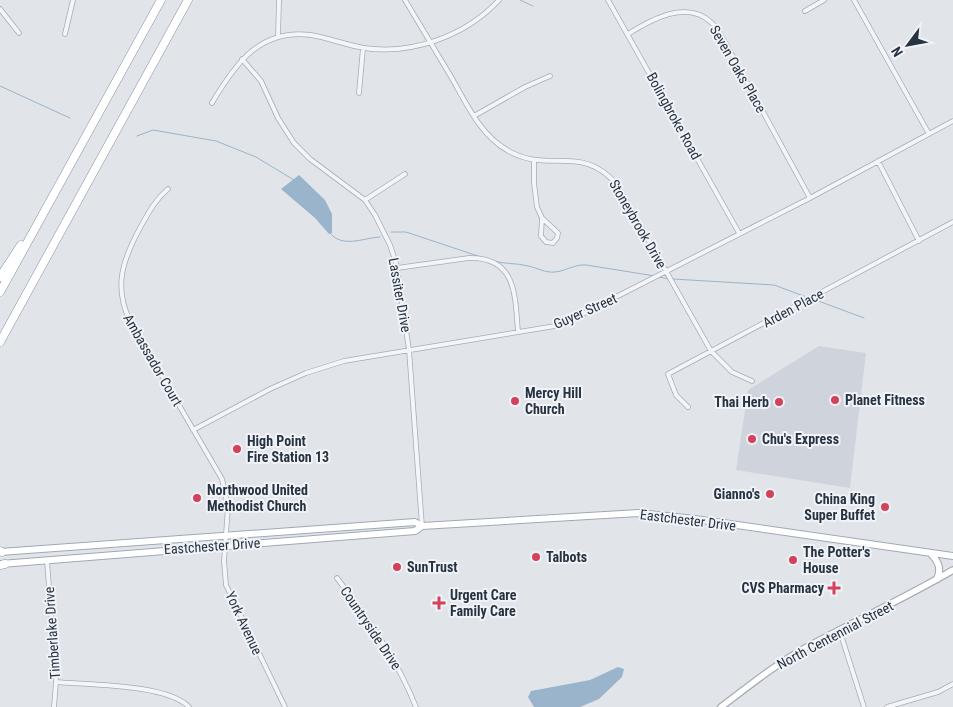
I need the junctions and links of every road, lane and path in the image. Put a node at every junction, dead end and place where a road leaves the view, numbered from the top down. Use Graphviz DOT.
graph roads {
  1 [pos="73,0"];
  2 [pos="161,0"];
  3 [pos="188,0"];
  4 [pos="279,0"];
  5 [pos="405,0"];
  6 [pos="499,0"];
  7 [pos="608,0"];
  8 [pos="824,0"];
  9 [pos="854,0"];
  10 [pos="0,9"];
  11 [pos="805,11"];
  12 [pos="19,33"];
  13 [pos="65,34"];
  14 [pos="628,34"];
  15 [pos="278,37"];
  16 [pos="430,42"];
  17 [pos="363,48"];
  18 [pos="242,59"];
  19 [pos="550,76"];
  20 [pos="359,93"];
  21 [pos="212,103"];
  22 [pos="474,116"];
  23 [pos="953,121"];
  24 [pos="929,134"];
  25 [pos="534,160"];
  26 [pos="878,161"];
  27 [pos="406,174"];
  28 [pos="168,189"];
  29 [pos="56,190"];
  30 [pos="810,198"];
  31 [pos="365,200"];
  32 [pos="542,218"];
  33 [pos="953,222"];
  34 [pos="740,233"];
  35 [pos="920,241"];
  36 [pos="397,268"];
  37 [pos="666,272"];
  38 [pos="0,277"];
  39 [pos="0,292"];
  40 [pos="8,327"];
  41 [pos="518,332"];
  42 [pos="0,342"];
  43 [pos="409,350"];
  44 [pos="0,351"];
  45 [pos="711,351"];
  46 [pos="752,381"];
  47 [pos="688,407"];
  48 [pos="193,430"];
  49 [pos="422,526"];
  50 [pos="226,534"];
  51 [pos="225,545"];
  52 [pos="1,552"];
  53 [pos="930,553"];
  54 [pos="953,556"];
  55 [pos="47,560"];
  56 [pos="2,564"];
  57 [pos="953,570"];
  58 [pos="337,578"];
  59 [pos="937,579"];
  60 [pos="844,629"];
  61 [pos="56,682"];
  62 [pos="953,684"];
  63 [pos="54,707"];
  64 [pos="189,707"];
  65 [pos="285,707"];
  66 [pos="416,707"];
  67 [pos="721,707"];
  68 [pos="864,707"];
  69 [pos="887,707"];
  1 -- 13 [label="street"];
  2 -- 29 [label="highway"];
  3 -- 40 [label="highway"];
  4 -- 15 [label="street"];
  5 -- 16 [label="street, Stoneybrook Drive"];
  6 -- 16 [label="street"];
  7 -- 14 [label="street, Bolingbroke Road"];
  8 -- 11 [label="street"];
  9 -- 24 [label="street"];
  10 -- 12 [label="street"];
  14 -- 30 [label="street, Seven Oaks Place"];
  14 -- 34 [label="street, Bolingbroke Road"];
  15 -- 17 [label="street"];
  15 -- 18 [label="street"];
  16 -- 17 [label="street"];
  16 -- 22 [label="street, Stoneybrook Drive"];
  17 -- 20 [label="street"];
  18 -- 21 [label="street"];
  18 -- 31 [label="street, Lassiter Drive"];
  19 -- 22 [label="street"];
  22 -- 25 [label="street, Stoneybrook Drive"];
  23 -- 24 [label="street, Guyer Street"];
  24 -- 26 [label="street, Guyer Street"];
  25 -- 32 [label="street"];
  25 -- 37 [label="street, Stoneybrook Drive"];
  26 -- 30 [label="street, Guyer Street"];
  26 -- 35 [label="street"];
  27 -- 31 [label="street"];
  28 -- 48 [label="street, Ambassador Court"];
  29 -- 38 [label="highway"];
  29 -- 39 [label="highway"];
  30 -- 34 [label="street, Guyer Street"];
  31 -- 36 [label="street, Lassiter Drive"];
  32 -- 32 [label="street"];
  33 -- 35 [label="street, Arden Place"];
  34 -- 37 [label="street, Guyer Street"];
  35 -- 45 [label="street, Arden Place"];
  36 -- 41 [label="street"];
  36 -- 43 [label="street, Lassiter Drive"];
  37 -- 41 [label="street, Guyer Street"];
  37 -- 45 [label="street, Stoneybrook Drive"];
  40 -- 42 [label="highway"];
  40 -- 44 [label="highway"];
  41 -- 43 [label="street, Guyer Street"];
  43 -- 48 [label="street, Guyer Street"];
  43 -- 49 [label="street, Lassiter Drive"];
  45 -- 46 [label="street, Stoneybrook Drive"];
  45 -- 47 [label="street, Arden Place"];
  48 -- 50 [label="street, Ambassador Court"];
  49 -- 50 [label="main road, Eastchester Drive"];
  49 -- 51 [label="main road, Eastchester Drive"];
  49 -- 53 [label="main road, Eastchester Drive"];
  50 -- 51 [label="street, York Avenue"];
  50 -- 52 [label="main road, Eastchester Drive"];
  51 -- 55 [label="main road, Eastchester Drive"];
  51 -- 65 [label="street, York Avenue"];
  53 -- 54 [label="main road, Eastchester Drive"];
  53 -- 59 [label="main road"];
  55 -- 56 [label="main road, Eastchester Drive"];
  55 -- 61 [label="street, Timberlake Drive"];
  57 -- 59 [label="street, North Centennial Street"];
  58 -- 66 [label="street, Countryside Drive"];
  59 -- 60 [label="street, North Centennial Street"];
  60 -- 67 [label="street, North Centennial Street"];
  60 -- 68 [label="street"];
  61 -- 63 [label="street, Timberlake Drive"];
  61 -- 64 [label="street"];
  62 -- 69 [label="street"];
}
